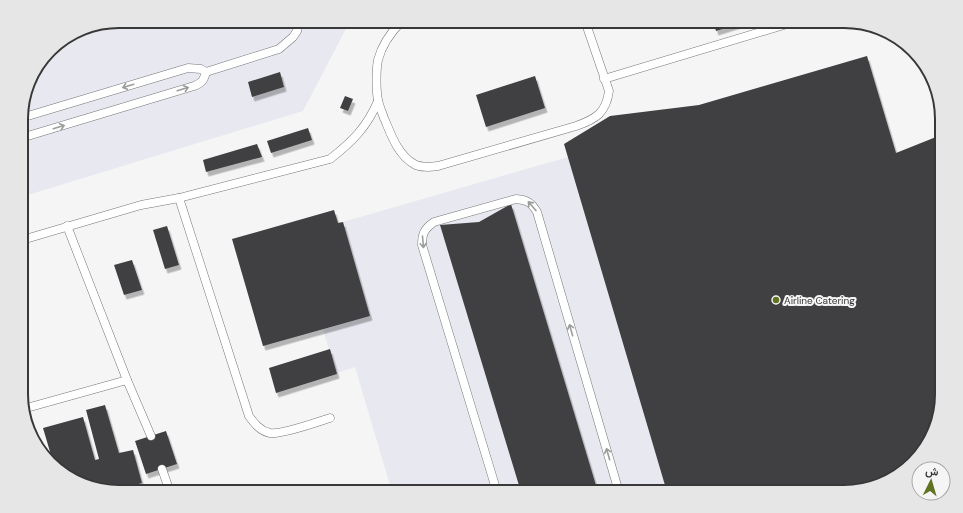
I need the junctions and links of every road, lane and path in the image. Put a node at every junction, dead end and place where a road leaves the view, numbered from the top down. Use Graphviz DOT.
graph roads {
  1 [pos="297,28"];
  2 [pos="396,28"];
  3 [pos="587,28"];
  4 [pos="774,28"];
  5 [pos="206,72"];
  6 [pos="604,79"];
  7 [pos="378,101"];
  8 [pos="28,116"];
  9 [pos="28,136"];
  10 [pos="179,198"];
  11 [pos="67,226"];
  12 [pos="28,238"];
  13 [pos="127,380"];
  14 [pos="29,407"];
  15 [pos="330,418"];
  16 [pos="151,436"];
  17 [pos="162,469"];
  18 [pos="168,485"];
  19 [pos="495,485"];
  20 [pos="617,485"];
  1 -- 5 [label="lane"];
  2 -- 7 [label="lane"];
  3 -- 6 [label="lane"];
  4 -- 6 [label="lane"];
  5 -- 8 [label="lane, one-way"];
  9 -- 5 [label="lane, one-way"];
  6 -- 7 [label="lane"];
  7 -- 10 [label="lane"];
  10 -- 11 [label="lane"];
  10 -- 15 [label="lane"];
  11 -- 12 [label="lane"];
  11 -- 13 [label="lane"];
  13 -- 14 [label="lane"];
  13 -- 16 [label="lane"];
  17 -- 18 [label="lane"];
  20 -- 19 [label="lane, one-way"];
}
